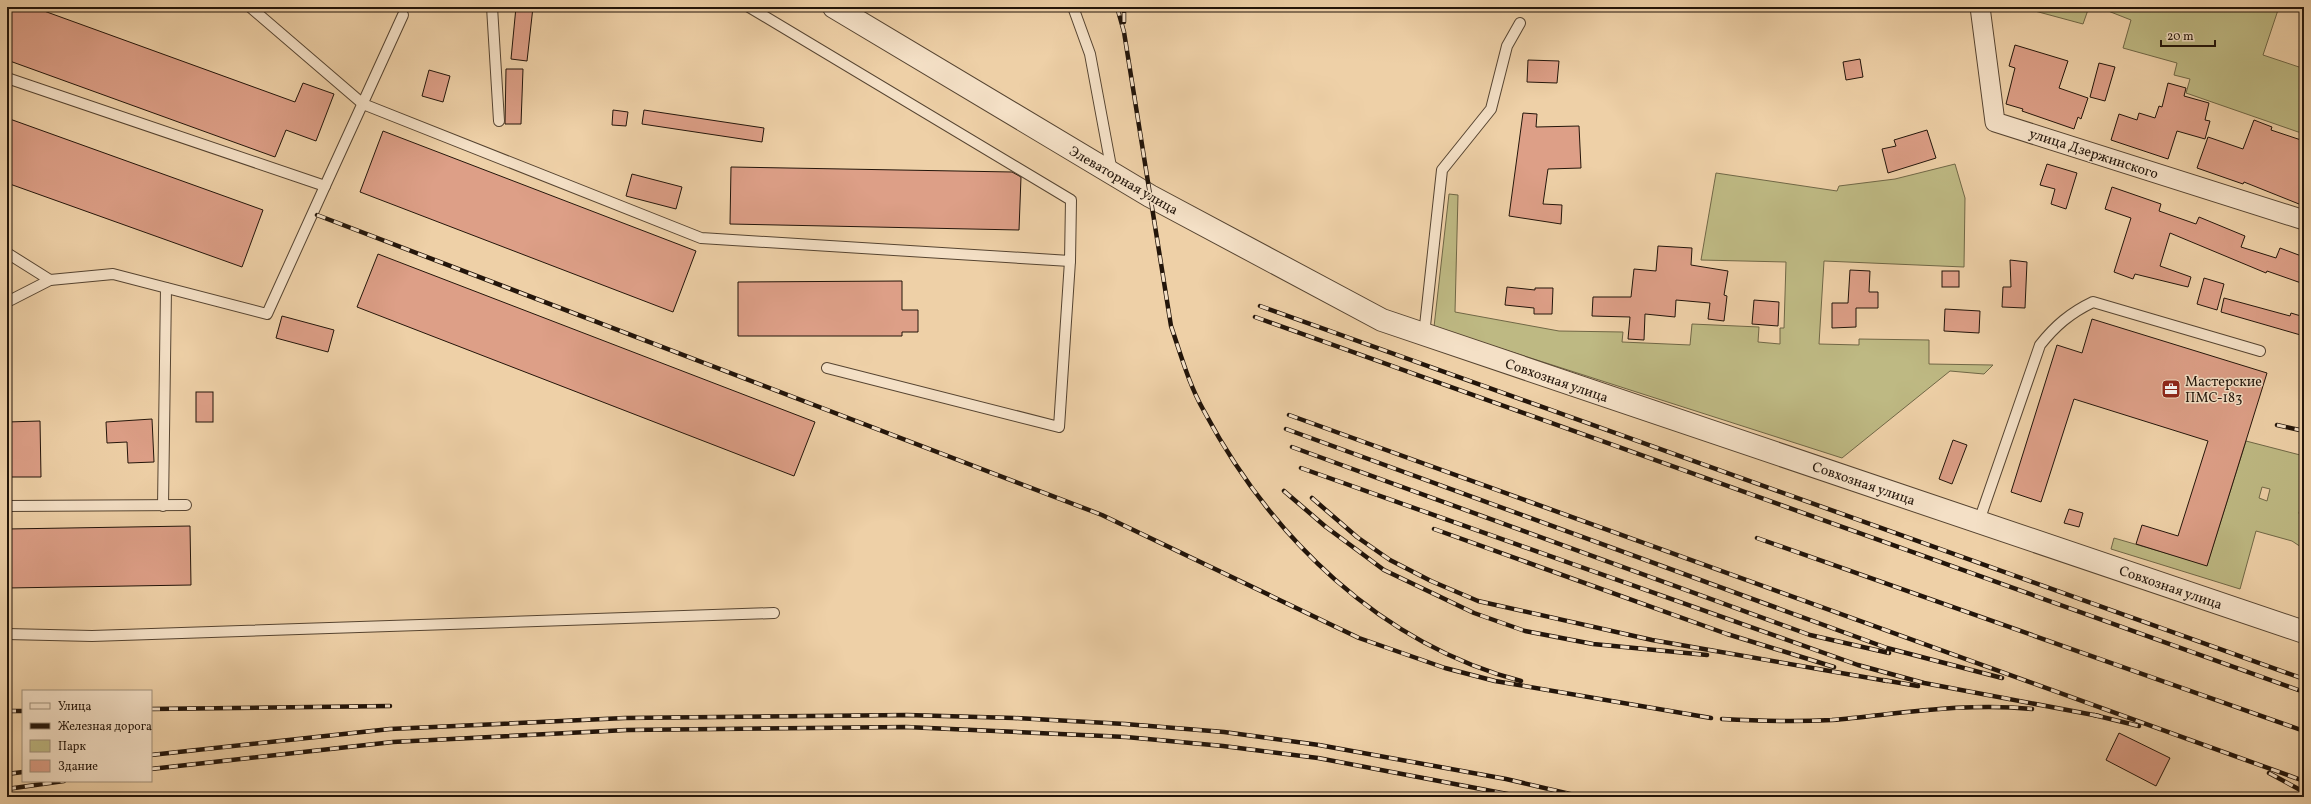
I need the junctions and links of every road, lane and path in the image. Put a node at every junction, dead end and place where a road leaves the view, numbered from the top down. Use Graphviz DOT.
graph roads {
  1 [pos="250,7"];
  2 [pos="492,7"];
  3 [pos="749,7"];
  4 [pos="834,7"];
  5 [pos="1073,7"];
  6 [pos="1980,7"];
  7 [pos="403,15"];
  8 [pos="1520,23"];
  9 [pos="7,78"];
  10 [pos="363,104"];
  11 [pos="499,122"];
  12 [pos="1113,175"];
  13 [pos="325,186"];
  14 [pos="2304,220"];
  15 [pos="7,253"];
  16 [pos="1070,261"];
  17 [pos="50,280"];
  18 [pos="166,288"];
  19 [pos="7,302"];
  20 [pos="1424,335"];
  21 [pos="2260,351"];
  22 [pos="827,368"];
  23 [pos="186,505"];
  24 [pos="7,506"];
  25 [pos="163,506"];
  26 [pos="1979,521"];
  27 [pos="774,614"];
  28 [pos="2304,632"];
  29 [pos="7,634"];
  1 -- 10 [label="lane"];
  2 -- 11 [label="lane"];
  3 -- 16 [label="lane"];
  4 -- 12 [label="street, Элеваторная улица"];
  5 -- 12 [label="lane"];
  6 -- 14 [label="street, улица Дзержинского"];
  7 -- 10 [label="lane"];
  8 -- 20 [label="lane"];
  9 -- 13 [label="lane"];
  10 -- 13 [label="lane"];
  10 -- 16 [label="lane"];
  12 -- 20 [label="street, Элеваторная улица"];
  13 -- 18 [label="lane"];
  15 -- 17 [label="lane"];
  16 -- 22 [label="lane"];
  17 -- 18 [label="lane"];
  17 -- 19 [label="lane"];
  18 -- 25 [label="lane"];
  20 -- 26 [label="street, Совхозная улица"];
  21 -- 26 [label="lane"];
  23 -- 25 [label="lane"];
  24 -- 25 [label="lane"];
  26 -- 28 [label="street, Совхозная улица"];
  27 -- 29 [label="lane"];
}
